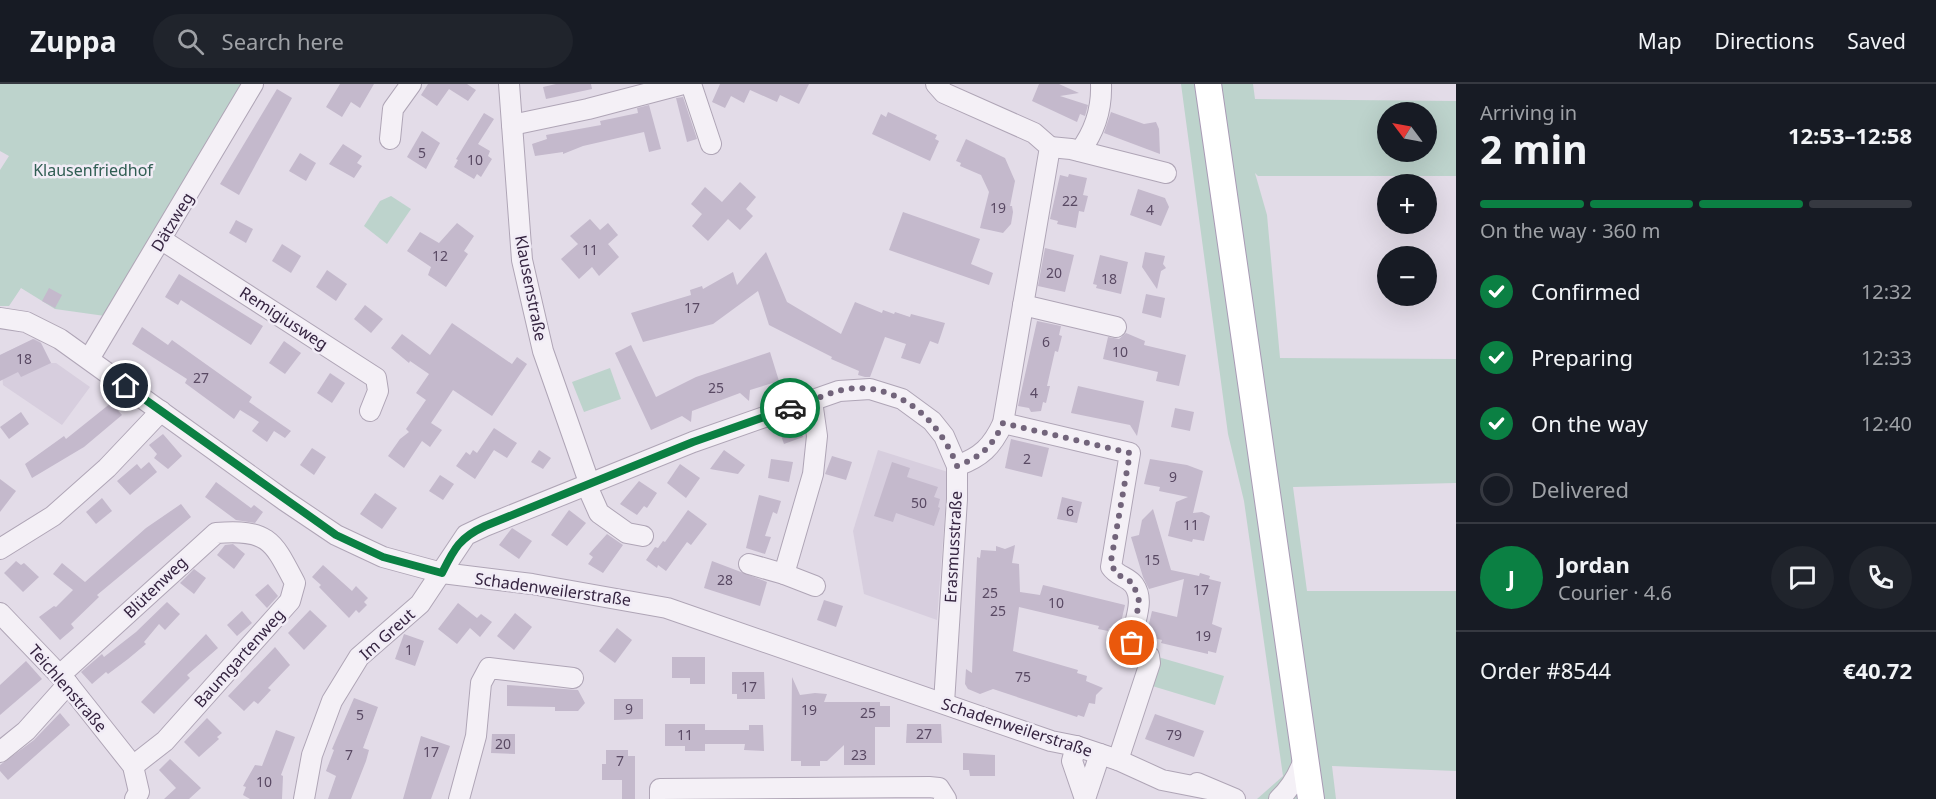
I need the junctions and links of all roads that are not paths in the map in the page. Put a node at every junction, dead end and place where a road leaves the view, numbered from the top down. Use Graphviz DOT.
graph roads {
  1 [pos="253,84"];
  2 [pos="411,84"];
  3 [pos="509,84"];
  4 [pos="683,84"];
  5 [pos="691,84"];
  6 [pos="936,84"];
  7 [pos="1101,84"];
  8 [pos="1208,84"];
  9 [pos="512,126"];
  10 [pos="390,139"];
  11 [pos="711,144"];
  12 [pos="1050,147"];
  13 [pos="1080,152"];
  14 [pos="1166,173"];
  15 [pos="162,240"];
  16 [pos="1023,304"];
  17 [pos="0,318"];
  18 [pos="1116,327"];
  19 [pos="89,359"];
  20 [pos="812,401"];
  21 [pos="161,411"];
  22 [pos="370,411"];
  23 [pos="1003,423"];
  24 [pos="957,466"];
  25 [pos="588,485"];
  26 [pos="643,536"];
  27 [pos="263,538"];
  28 [pos="0,549"];
  29 [pos="749,564"];
  30 [pos="442,573"];
  31 [pos="784,574"];
  32 [pos="814,586"];
  33 [pos="0,613"];
  34 [pos="573,678"];
  35 [pos="64,680"];
  36 [pos="944,703"];
  37 [pos="1076,746"];
  38 [pos="0,752"];
  39 [pos="1109,757"];
  40 [pos="1305,757"];
  41 [pos="133,766"];
  42 [pos="135,799"];
  43 [pos="304,799"];
  44 [pos="459,799"];
  45 [pos="660,799"];
  46 [pos="946,799"];
  47 [pos="1235,799"];
  48 [pos="1279,799"];
  49 [pos="1311,799"];
  1 -- 15 [label="street, Dätzweg"];
  2 -- 10 [label="street"];
  3 -- 9 [label="street, Klausenstraße"];
  4 -- 9 [label="street"];
  5 -- 11 [label="street"];
  6 -- 12 [label="street"];
  7 -- 13 [label="street"];
  8 -- 40 [label="main road"];
  9 -- 25 [label="street, Klausenstraße"];
  12 -- 13 [label="street"];
  12 -- 16 [label="street"];
  13 -- 14 [label="street"];
  15 -- 19 [label="street, Dätzweg"];
  15 -- 22 [label="street, Remigiusweg"];
  16 -- 18 [label="street"];
  16 -- 23 [label="street"];
  17 -- 19 [label="street, Schadenweilerstraße"];
  19 -- 21 [label="street, Schadenweilerstraße"];
  20 -- 24 [label="street, Erasmusstraße"];
  20 -- 25 [label="street, Erasmusstraße"];
  20 -- 31 [label="street"];
  21 -- 28 [label="street"];
  21 -- 30 [label="street, Schadenweilerstraße"];
  23 -- 24 [label="street"];
  23 -- 39 [label="street"];
  24 -- 36 [label="street, Erasmusstraße"];
  25 -- 26 [label="street"];
  25 -- 30 [label="street, Erasmusstraße"];
  27 -- 35 [label="street, Blütenweg"];
  27 -- 41 [label="street, Baumgartenweg"];
  29 -- 31 [label="street"];
  30 -- 36 [label="street, Schadenweilerstraße"];
  30 -- 43 [label="street, Im Greut"];
  31 -- 32 [label="street"];
  33 -- 35 [label="street, Teichlenstraße"];
  34 -- 44 [label="street"];
  35 -- 38 [label="street, Blütenweg"];
  35 -- 41 [label="street, Teichlenstraße"];
  36 -- 37 [label="street, Schadenweilerstraße"];
  37 -- 39 [label="street, Schadenweilerstraße"];
  37 -- 39 [label="street"];
  39 -- 47 [label="street, Schadenweilerstraße"];
  40 -- 48 [label="street"];
  40 -- 49 [label="main road"];
  41 -- 42 [label="street"];
  45 -- 46 [label="street"];
}
